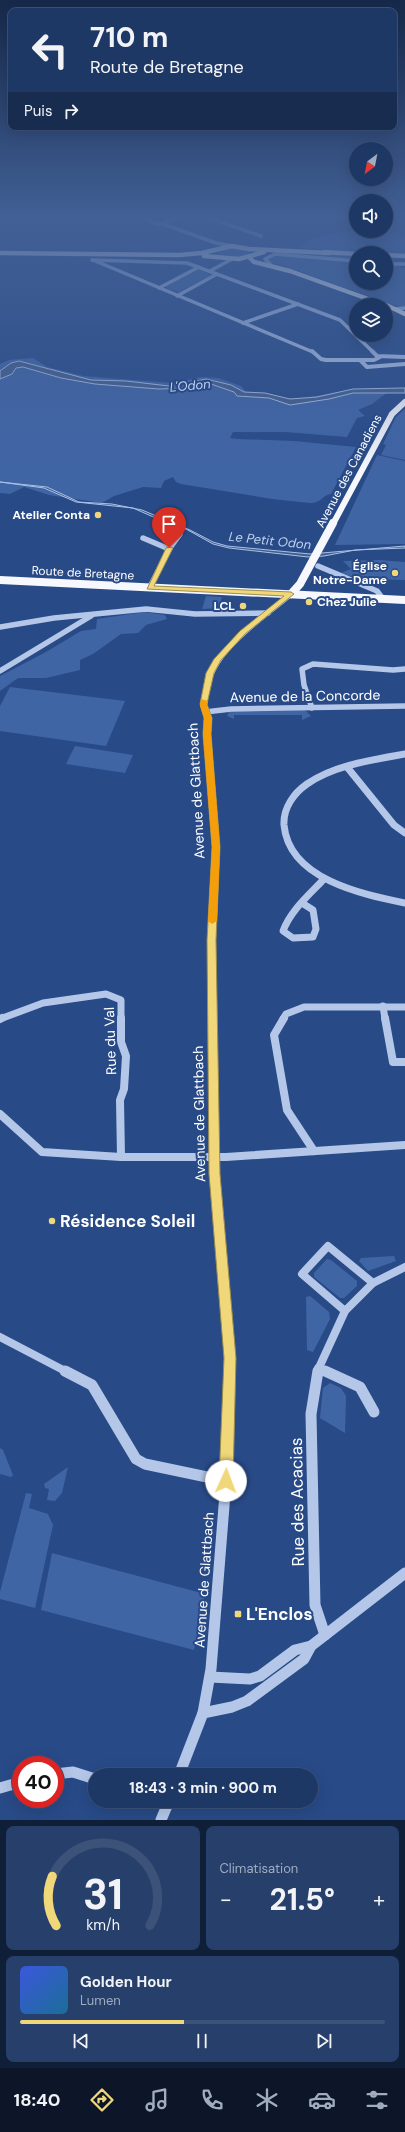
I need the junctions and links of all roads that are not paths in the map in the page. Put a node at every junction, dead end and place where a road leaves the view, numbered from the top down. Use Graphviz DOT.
graph roads {
  1 [pos="192,302"];
  2 [pos="292,302"];
  3 [pos="298,304"];
  4 [pos="393,308"];
  5 [pos="405,308"];
  6 [pos="396,309"];
  7 [pos="405,314"];
  8 [pos="243,323"];
  9 [pos="380,357"];
  10 [pos="405,357"];
  11 [pos="360,360"];
  12 [pos="405,364"];
  13 [pos="405,402"];
  14 [pos="180,534"];
  15 [pos="143,538"];
  16 [pos="169,548"];
  17 [pos="318,566"];
  18 [pos="0,580"];
  19 [pos="150,587"];
  20 [pos="291,594"];
  21 [pos="383,599"];
  22 [pos="405,600"];
  23 [pos="268,613"];
  24 [pos="95,614"];
  25 [pos="0,627"];
  26 [pos="405,669"];
  27 [pos="0,671"];
  28 [pos="405,706"];
  29 [pos="312,708"];
  30 [pos="205,712"];
  31 [pos="405,754"];
  32 [pos="347,767"];
  33 [pos="405,833"];
  34 [pos="324,879"];
  35 [pos="302,903"];
  36 [pos="405,903"];
  37 [pos="383,1006"];
  38 [pos="405,1007"];
  39 [pos="0,1018"];
  40 [pos="405,1062"];
  41 [pos="0,1114"];
  42 [pos="405,1145"];
  43 [pos="314,1151"];
  44 [pos="214,1157"];
  45 [pos="121,1158"];
  46 [pos="405,1267"];
  47 [pos="373,1283"];
  48 [pos="345,1310"];
  49 [pos="0,1337"];
  50 [pos="318,1368"];
  51 [pos="374,1412"];
  52 [pos="226,1481"];
  53 [pos="405,1573"];
  54 [pos="325,1635"];
  55 [pos="311,1646"];
  56 [pos="211,1673"];
  57 [pos="203,1713"];
  58 [pos="182,1768"];
  59 [pos="64,1773"];
  60 [pos="88,1777"];
  61 [pos="12,1785"];
  62 [pos="0,1788"];
  63 [pos="165,1808"];
  64 [pos="161,1820"];
  1 -- 8 [label="street"];
  2 -- 3 [label="street"];
  3 -- 8 [label="street"];
  3 -- 9 [label="street"];
  4 -- 6 [label="main road"];
  5 -- 6 [label="street"];
  6 -- 7 [label="main road"];
  8 -- 11 [label="street"];
  9 -- 10 [label="street"];
  9 -- 11 [label="street"];
  11 -- 12 [label="street"];
  13 -- 20 [label="main road, Avenue des Canadiens"];
  14 -- 16 [label="street"];
  15 -- 16 [label="street"];
  16 -- 19 [label="street"];
  17 -- 21 [label="street"];
  18 -- 19 [label="main road, Route de Bretagne"];
  19 -- 20 [label="main road, Route de Bretagne"];
  20 -- 21 [label="main road, Route de Bretagne"];
  20 -- 23 [label="street, Avenue de Glattbach"];
  21 -- 22 [label="main road, Route de Bretagne"];
  23 -- 24 [label="street"];
  23 -- 30 [label="street, Avenue de Glattbach"];
  24 -- 25 [label="street"];
  24 -- 27 [label="street"];
  26 -- 29 [label="street"];
  28 -- 29 [label="street, Avenue de la Concorde"];
  29 -- 30 [label="street, Avenue de la Concorde"];
  30 -- 44 [label="street, Avenue de Glattbach"];
  31 -- 32 [label="street"];
  32 -- 33 [label="street"];
  32 -- 34 [label="street"];
  34 -- 35 [label="street"];
  34 -- 36 [label="street"];
  35 -- 35 [label="street"];
  37 -- 38 [label="street"];
  37 -- 40 [label="street"];
  37 -- 43 [label="street"];
  39 -- 45 [label="street, Rue du Val"];
  41 -- 45 [label="street"];
  42 -- 43 [label="street"];
  43 -- 44 [label="street"];
  44 -- 45 [label="street"];
  44 -- 52 [label="street, Avenue de Glattbach"];
  46 -- 47 [label="street, Rue des Acacias"];
  47 -- 48 [label="street, Rue des Acacias"];
  47 -- 48 [label="street"];
  48 -- 50 [label="street, Rue des Acacias"];
  49 -- 52 [label="street"];
  50 -- 51 [label="street"];
  50 -- 54 [label="street, Rue des Acacias"];
  52 -- 56 [label="street, Avenue de Glattbach"];
  53 -- 54 [label="street"];
  54 -- 55 [label="street"];
  55 -- 56 [label="street"];
  55 -- 57 [label="street"];
  56 -- 57 [label="street, Avenue de Glattbach"];
  57 -- 58 [label="street, Avenue de Glattbach"];
  59 -- 60 [label="street"];
  61 -- 62 [label="street"];
  63 -- 64 [label="street"];
}
